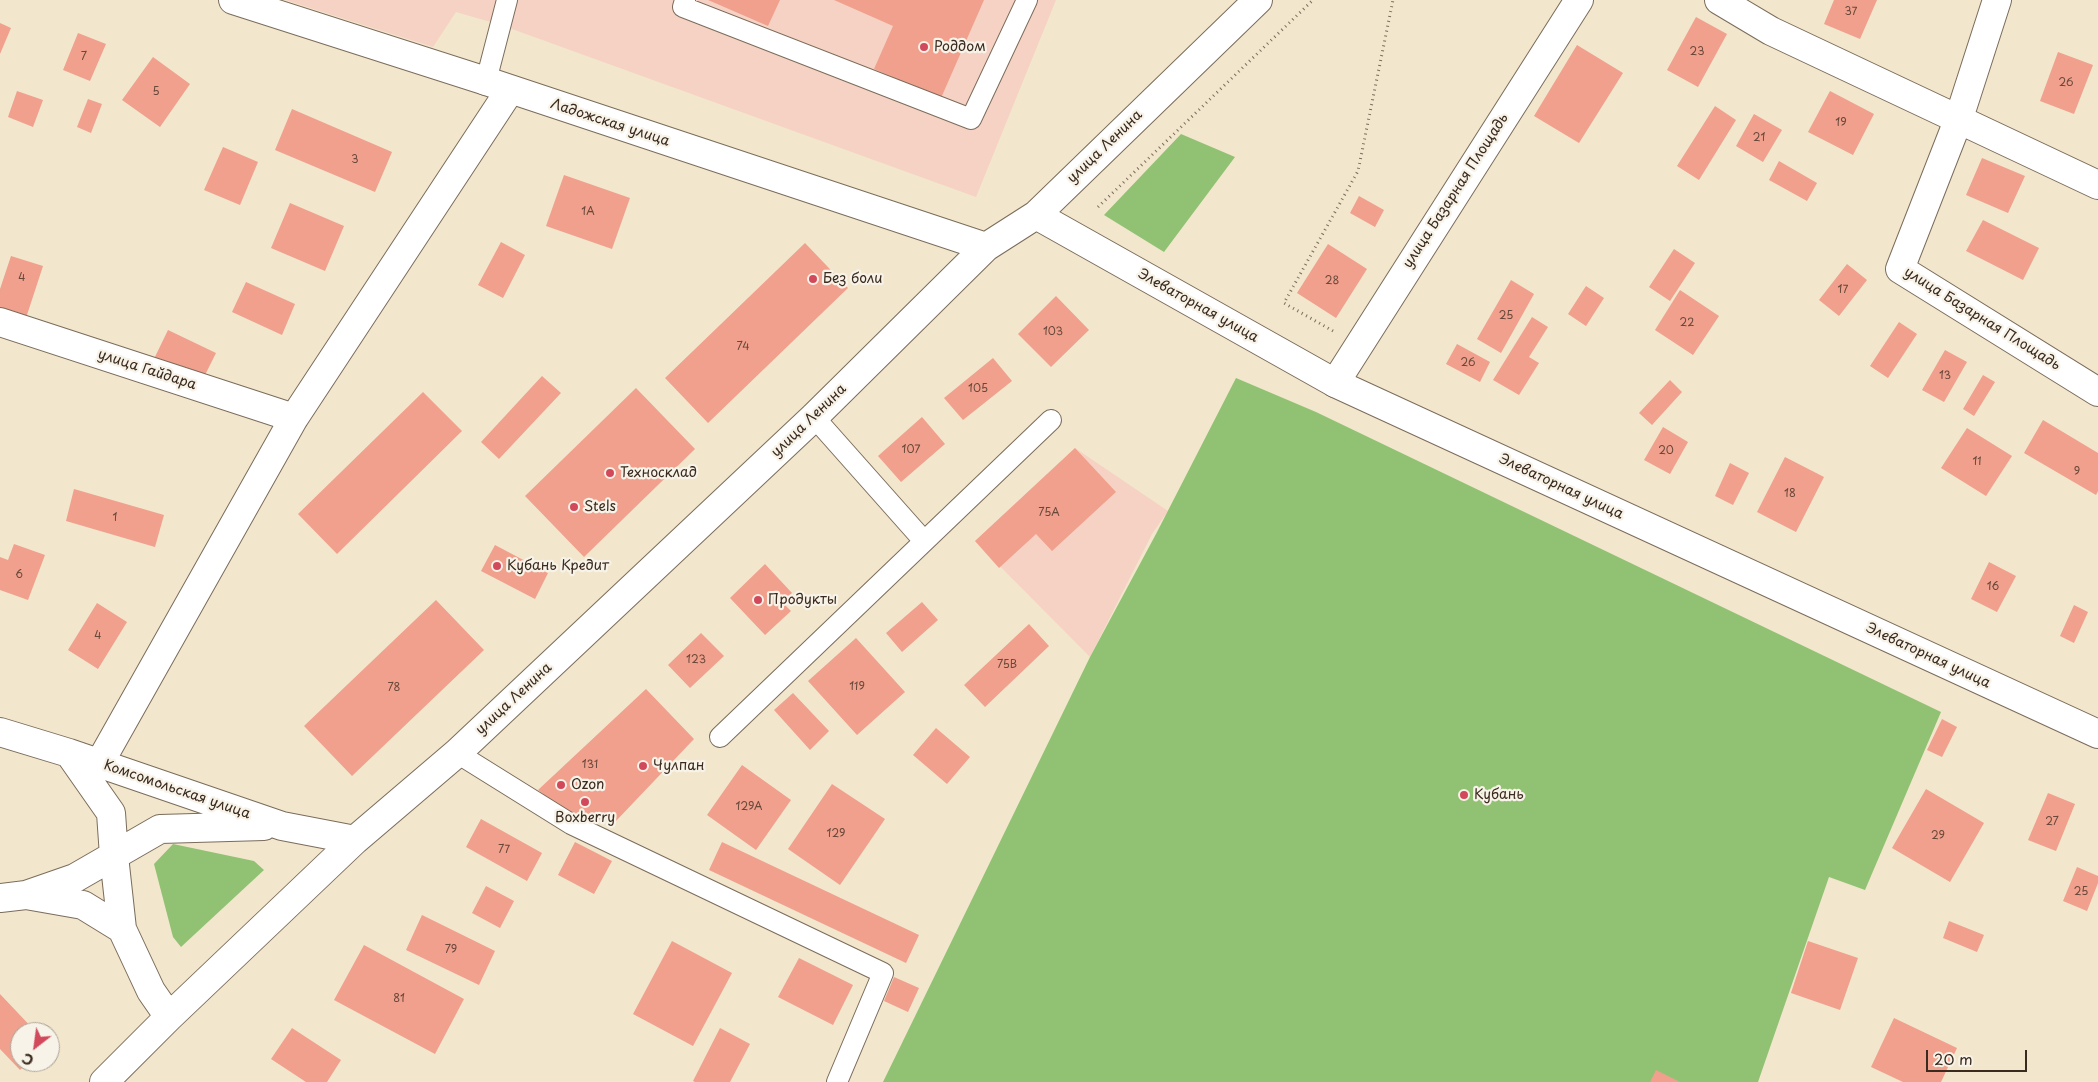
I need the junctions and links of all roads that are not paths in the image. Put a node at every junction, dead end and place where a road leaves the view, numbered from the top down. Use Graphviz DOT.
graph roads {
  1 [pos="233,0"];
  2 [pos="507,0"];
  3 [pos="686,0"];
  4 [pos="1027,0"];
  5 [pos="1258,0"];
  6 [pos="1579,0"];
  7 [pos="1719,0"];
  8 [pos="1997,0"];
  9 [pos="498,85"];
  10 [pos="1960,118"];
  11 [pos="2098,185"];
  12 [pos="1036,215"];
  13 [pos="986,247"];
  14 [pos="0,322"];
  15 [pos="1335,383"];
  16 [pos="2098,392"];
  17 [pos="814,417"];
  18 [pos="294,418"];
  19 [pos="1051,420"];
  20 [pos="924,541"];
  21 [pos="0,732"];
  22 [pos="2098,734"];
  23 [pos="720,737"];
  24 [pos="69,753"];
  25 [pos="457,753"];
  26 [pos="99,764"];
  27 [pos="282,826"];
  28 [pos="355,840"];
  29 [pos="114,856"];
  30 [pos="13,896"];
  31 [pos="122,929"];
  32 [pos="169,1017"];
  33 [pos="104,1082"];
  34 [pos="837,1082"];
  1 -- 9 [label="street, Ладожская улица"];
  2 -- 9 [label="lane"];
  3 -- 4 [label="lane"];
  5 -- 12 [label="street, улица Ленина"];
  6 -- 15 [label="street, улица Базарная Площадь"];
  7 -- 10 [label="street"];
  8 -- 10 [label="street, улица Базарная Площадь"];
  9 -- 13 [label="street, Ладожская улица"];
  9 -- 18 [label="street"];
  10 -- 11 [label="street"];
  10 -- 16 [label="street, улица Базарная Площадь"];
  12 -- 13 [label="street, улица Ленина"];
  12 -- 15 [label="street, Элеваторная улица"];
  13 -- 17 [label="street, улица Ленина"];
  14 -- 18 [label="street, улица Гайдара"];
  15 -- 22 [label="street, Элеваторная улица"];
  17 -- 20 [label="lane"];
  17 -- 25 [label="street, улица Ленина"];
  18 -- 26 [label="street"];
  19 -- 20 [label="lane"];
  20 -- 23 [label="lane"];
  21 -- 24 [label="street, Комсомольская улица"];
  24 -- 26 [label="street, Комсомольская улица"];
  24 -- 29 [label="street"];
  25 -- 28 [label="street, улица Ленина"];
  25 -- 34 [label="lane"];
  26 -- 27 [label="street, Комсомольская улица"];
  27 -- 28 [label="street, Комсомольская улица"];
  27 -- 29 [label="street"];
  28 -- 32 [label="street, улица Ленина"];
  29 -- 30 [label="street"];
  29 -- 31 [label="street"];
  30 -- 31 [label="street"];
  31 -- 32 [label="street"];
  32 -- 33 [label="street"];
}
